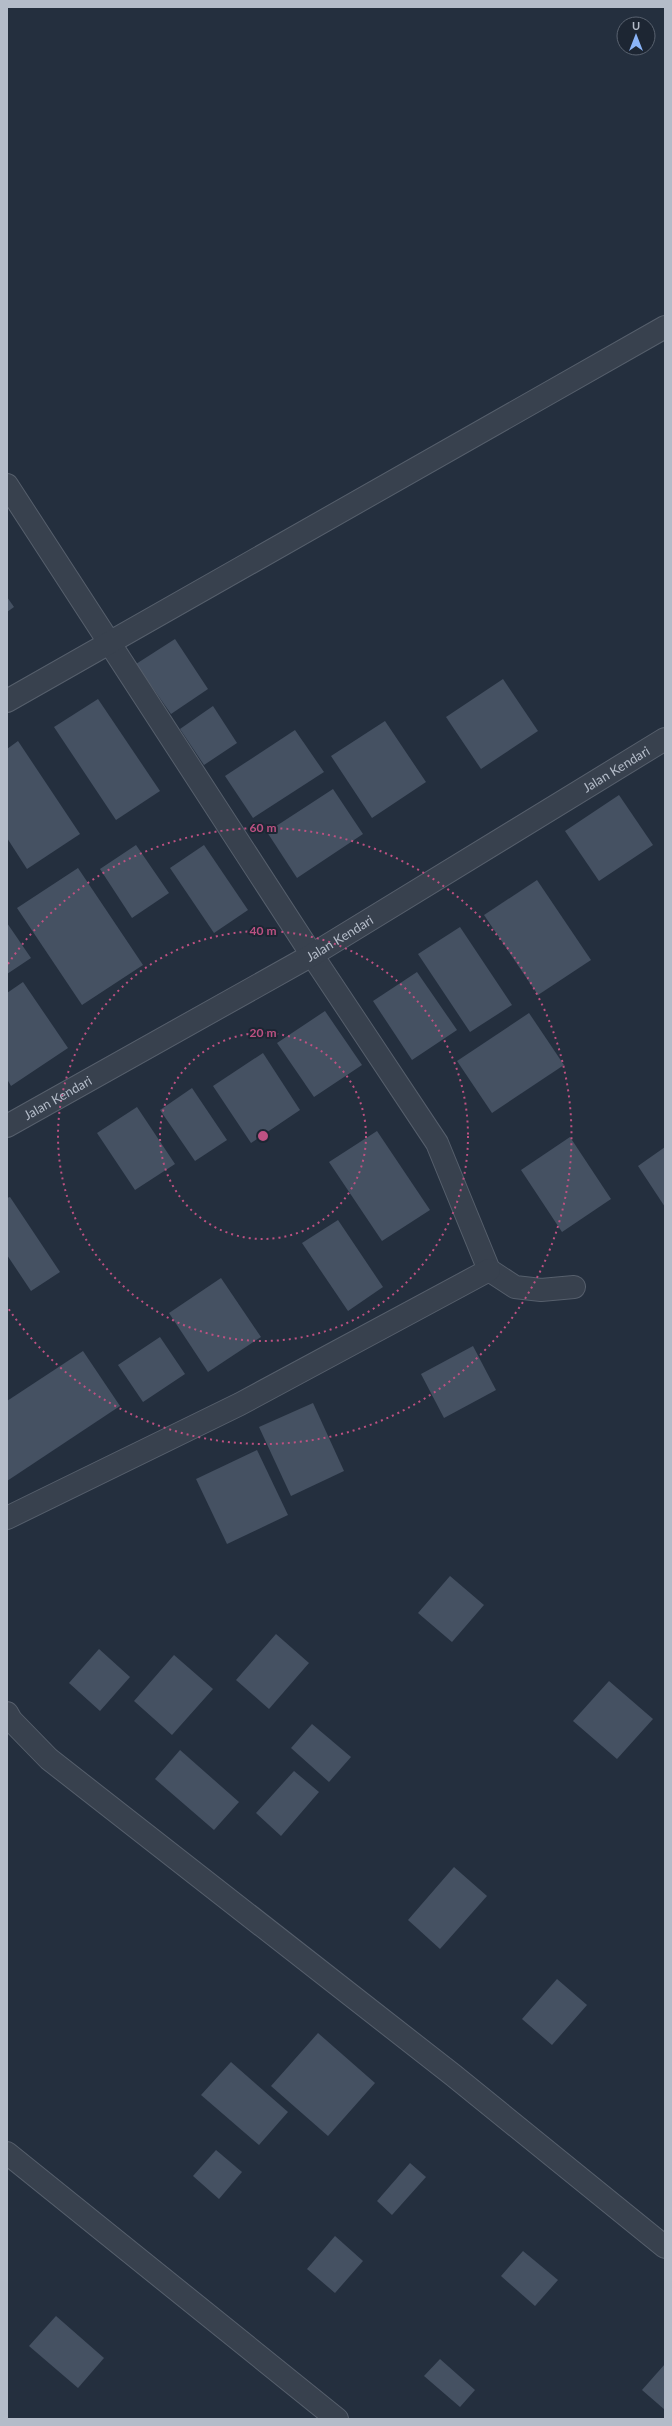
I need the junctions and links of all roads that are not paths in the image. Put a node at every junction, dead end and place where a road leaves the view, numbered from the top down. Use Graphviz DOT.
graph roads {
  1 [pos="665,327"];
  2 [pos="7,485"];
  3 [pos="110,643"];
  4 [pos="7,701"];
  5 [pos="665,739"];
  6 [pos="312,954"];
  7 [pos="7,1126"];
  8 [pos="489,1270"];
  9 [pos="574,1287"];
  10 [pos="7,1518"];
  11 [pos="8,1719"];
  12 [pos="7,2153"];
  13 [pos="665,2247"];
  14 [pos="337,2419"];
  1 -- 3 [label="street"];
  2 -- 3 [label="street"];
  3 -- 4 [label="street"];
  3 -- 6 [label="street"];
  5 -- 6 [label="street, Jalan Kendari"];
  6 -- 7 [label="street, Jalan Kendari"];
  6 -- 8 [label="street"];
  8 -- 9 [label="street"];
  8 -- 10 [label="street"];
  11 -- 13 [label="street"];
  12 -- 14 [label="street"];
}
